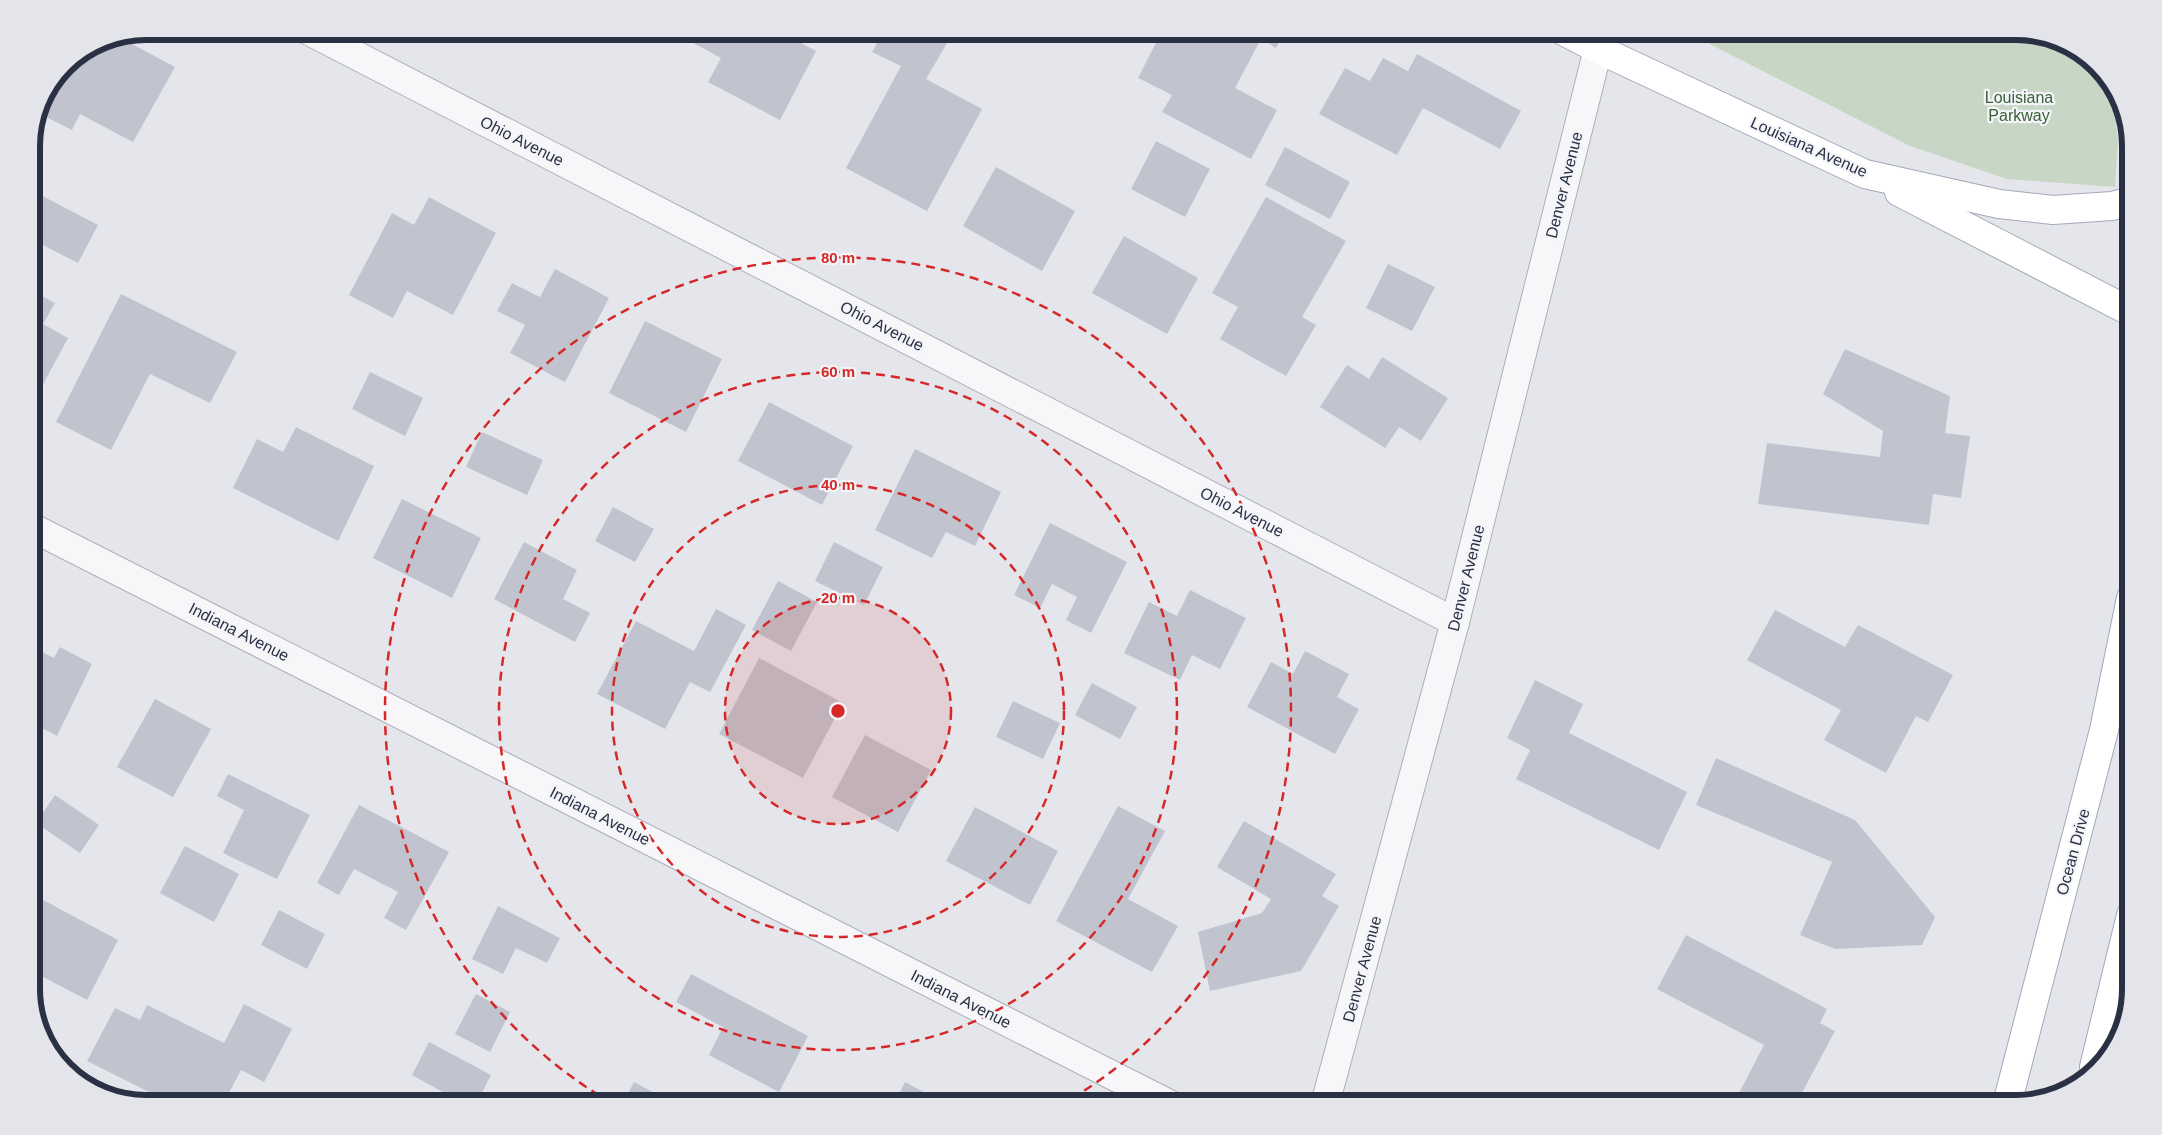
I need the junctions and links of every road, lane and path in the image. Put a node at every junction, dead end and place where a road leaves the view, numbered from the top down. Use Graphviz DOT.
graph roads {
  1 [pos="326,40"];
  2 [pos="1580,40"];
  3 [pos="1598,49"];
  4 [pos="1865,174"];
  5 [pos="2122,203"];
  6 [pos="2122,307"];
  7 [pos="40,531"];
  8 [pos="1455,622"];
  9 [pos="2122,642"];
  10 [pos="2122,952"];
  11 [pos="2096,1059"];
  12 [pos="1151,1095"];
  13 [pos="1327,1095"];
  14 [pos="2009,1095"];
  1 -- 8 [label="street, Ohio Avenue"];
  2 -- 3 [label="main road, Louisiana Avenue"];
  3 -- 4 [label="main road, Louisiana Avenue"];
  3 -- 8 [label="street, Denver Avenue"];
  4 -- 5 [label="main road, Louisiana Avenue"];
  4 -- 6 [label="main road"];
  7 -- 12 [label="street, Indiana Avenue"];
  8 -- 13 [label="street, Denver Avenue"];
  9 -- 14 [label="main road, Ocean Drive"];
  10 -- 11 [label="main road"];
}
